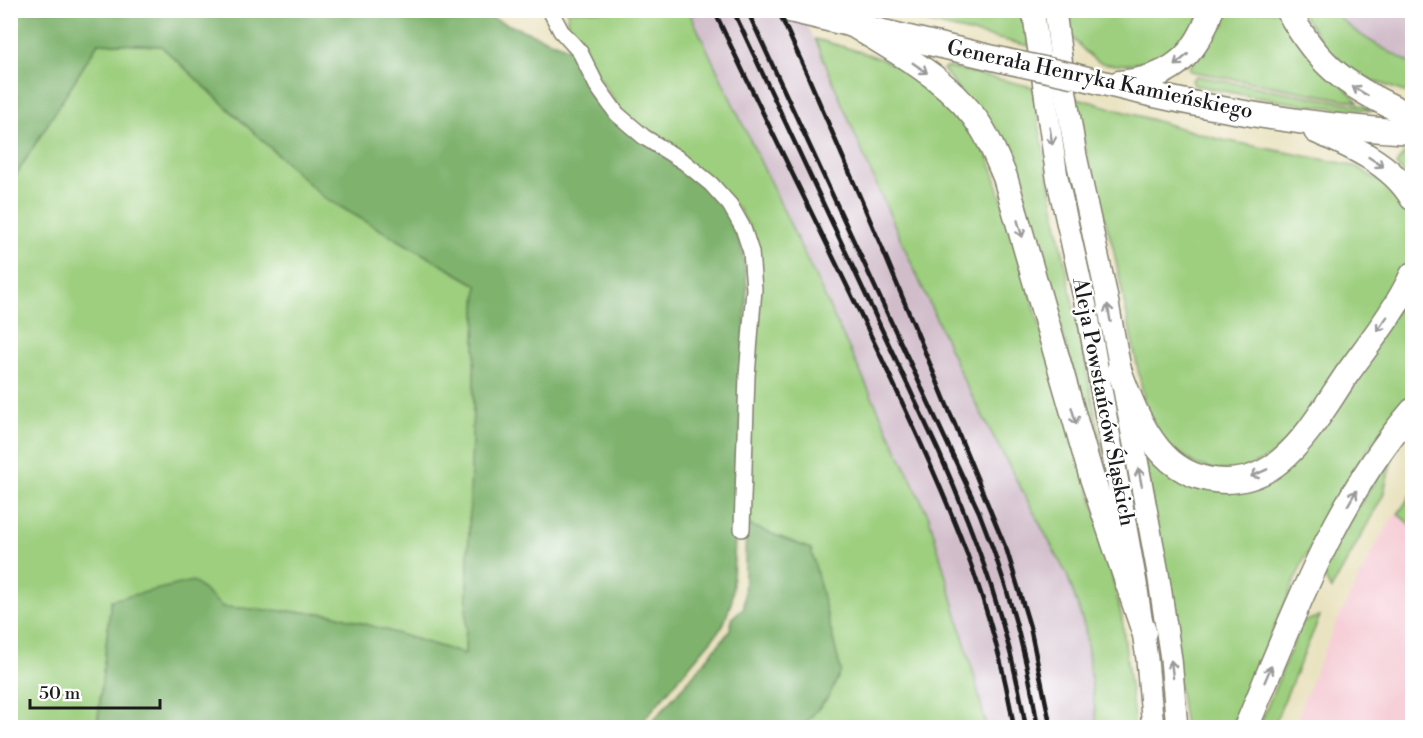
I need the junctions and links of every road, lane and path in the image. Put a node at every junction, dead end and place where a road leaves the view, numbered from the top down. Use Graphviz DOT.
graph roads {
  1 [pos="550,10"];
  2 [pos="790,10"];
  3 [pos="1033,10"];
  4 [pos="1055,10"];
  5 [pos="1211,10"];
  6 [pos="1288,10"];
  7 [pos="843,18"];
  8 [pos="1079,80"];
  9 [pos="1413,116"];
  10 [pos="1285,120"];
  11 [pos="1413,132"];
  12 [pos="1413,198"];
  13 [pos="1413,274"];
  14 [pos="1119,370"];
  15 [pos="1413,411"];
  16 [pos="742,529"];
  17 [pos="1144,632"];
  18 [pos="1153,728"];
  19 [pos="1177,728"];
  20 [pos="1246,728"];
  1 -- 16 [label="street"];
  2 -- 7 [label="main road, Generała Henryka Kamieńskiego"];
  3 -- 17 [label="main road, Aleja Powstańców Śląskich, one-way"];
  4 -- 8 [label="main road, Aleja Powstańców Śląskich"];
  5 -- 8 [label="main road, one-way"];
  9 -- 6 [label="main road, one-way"];
  7 -- 8 [label="main road, Generała Henryka Kamieńskiego, bridge"];
  7 -- 17 [label="main road, one-way"];
  8 -- 10 [label="main road, Generała Henryka Kamieńskiego"];
  14 -- 8 [label="main road, Aleja Powstańców Śląskich, one-way"];
  10 -- 11 [label="main road, Generała Henryka Kamieńskiego"];
  10 -- 12 [label="main road, one-way"];
  13 -- 14 [label="main road, one-way"];
  19 -- 14 [label="main road, Aleja Powstańców Śląskich, one-way"];
  20 -- 15 [label="main road, one-way"];
  17 -- 18 [label="main road, Aleja Powstańców Śląskich"];
}
